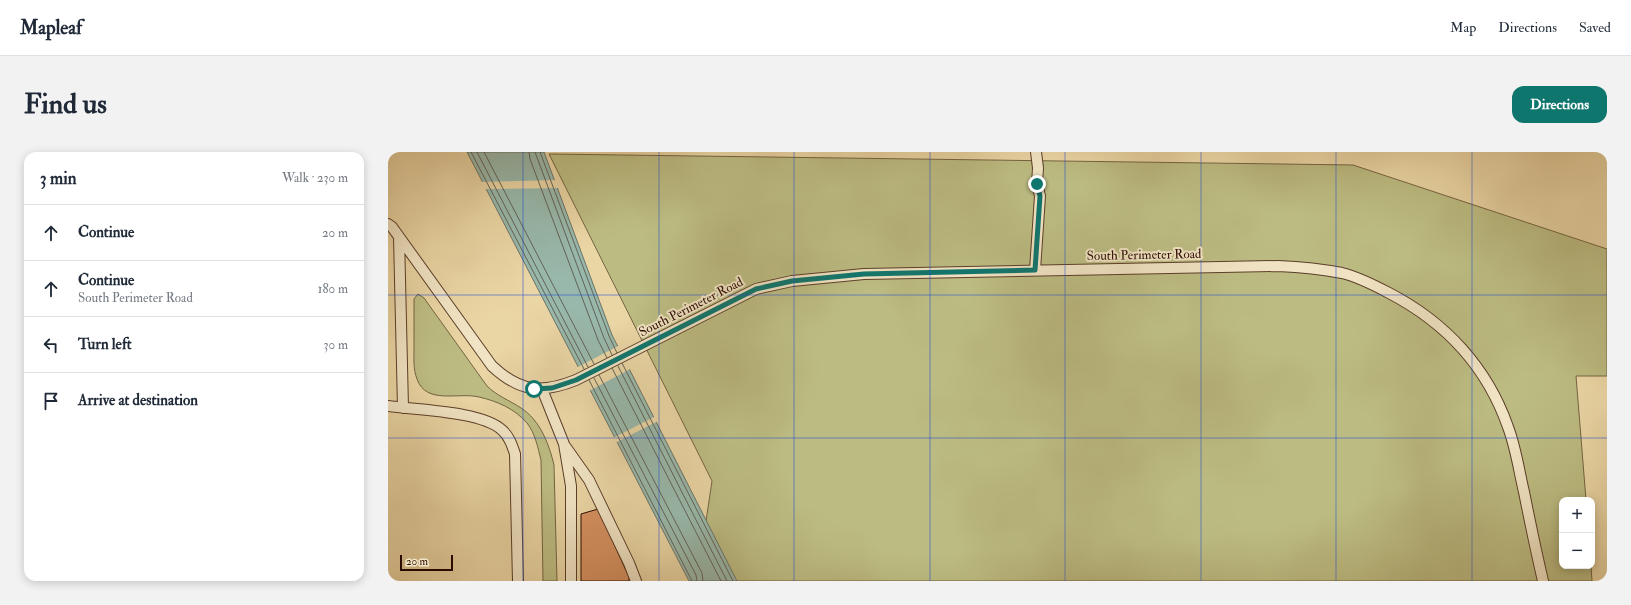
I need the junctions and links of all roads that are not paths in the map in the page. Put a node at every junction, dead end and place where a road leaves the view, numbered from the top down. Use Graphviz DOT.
graph roads {
  1 [pos="1036,152"];
  2 [pos="388,224"];
  3 [pos="399,237"];
  4 [pos="1035,270"];
  5 [pos="542,390"];
  6 [pos="388,406"];
  7 [pos="403,408"];
  8 [pos="564,444"];
  9 [pos="518,581"];
  10 [pos="571,581"];
  11 [pos="636,581"];
  12 [pos="1543,581"];
  1 -- 4 [label="lane"];
  2 -- 3 [label="lane"];
  3 -- 5 [label="lane"];
  3 -- 7 [label="lane"];
  4 -- 5 [label="lane, South Perimeter Road"];
  4 -- 12 [label="lane, South Perimeter Road"];
  5 -- 8 [label="lane"];
  6 -- 7 [label="lane"];
  7 -- 9 [label="lane"];
  8 -- 10 [label="lane"];
  8 -- 11 [label="lane"];
}
